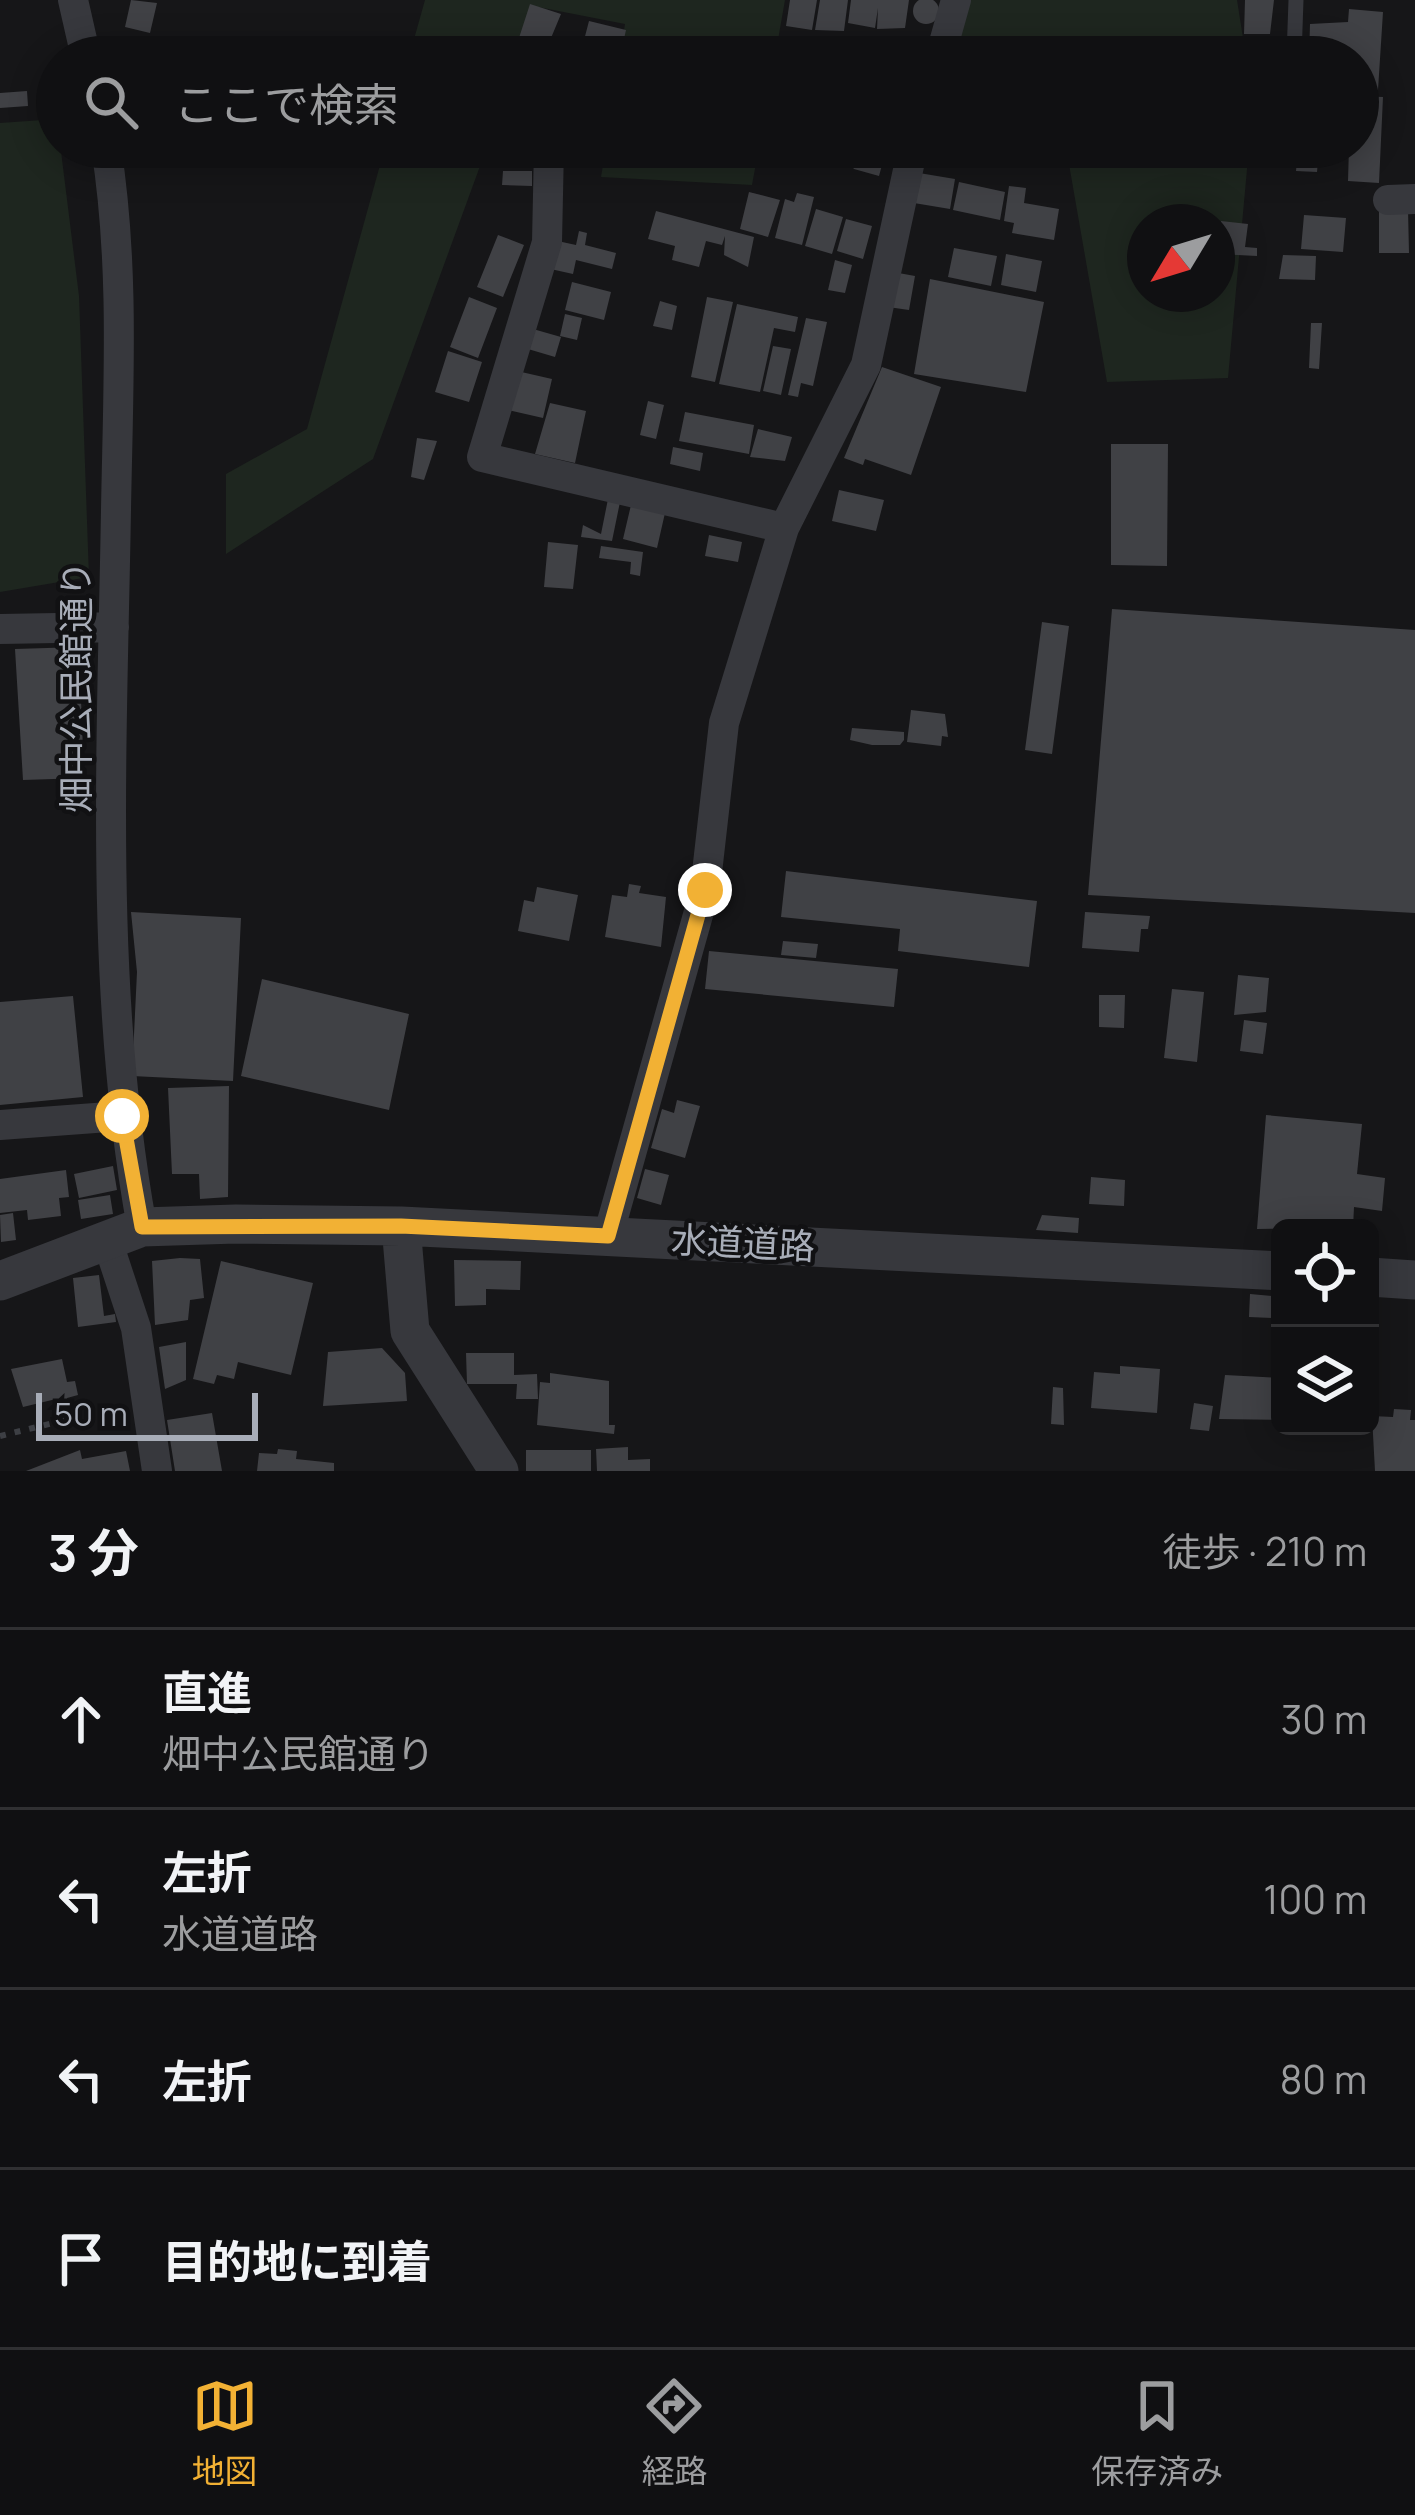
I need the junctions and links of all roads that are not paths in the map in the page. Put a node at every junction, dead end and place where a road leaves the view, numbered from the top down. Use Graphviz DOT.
graph roads {
  1 [pos="74,0"];
  2 [pos="956,0"];
  3 [pos="1296,0"];
  4 [pos="82,36"];
  5 [pos="946,36"];
  6 [pos="1295,36"];
  7 [pos="108,168"];
  8 [pos="549,168"];
  9 [pos="908,168"];
  10 [pos="784,528"];
  11 [pos="114,627"];
  12 [pos="0,628"];
  13 [pos="122,1116"];
  14 [pos="0,1125"];
  15 [pos="401,1226"];
  16 [pos="125,1234"];
  17 [pos="608,1236"];
  18 [pos="1271,1271"];
  19 [pos="1379,1278"];
  20 [pos="1415,1280"];
  21 [pos="0,1281"];
  22 [pos="157,1471"];
  23 [pos="499,1471"];
  1 -- 4 [label="street"];
  2 -- 5 [label="street"];
  3 -- 6 [label="lane"];
  7 -- 11 [label="street, 畑中公民館通り"];
  8 -- 10 [label="street"];
  9 -- 10 [label="street"];
  10 -- 17 [label="street"];
  11 -- 12 [label="street"];
  11 -- 13 [label="street, 畑中公民館通り"];
  13 -- 14 [label="street"];
  13 -- 16 [label="street, 畑中公民館通り"];
  15 -- 16 [label="street, 水道道路"];
  15 -- 17 [label="street, 水道道路"];
  15 -- 23 [label="street"];
  16 -- 21 [label="street, 水道道路"];
  16 -- 22 [label="street, 畑中公民館通り"];
  17 -- 18 [label="street, 水道道路"];
  19 -- 20 [label="street"];
}
